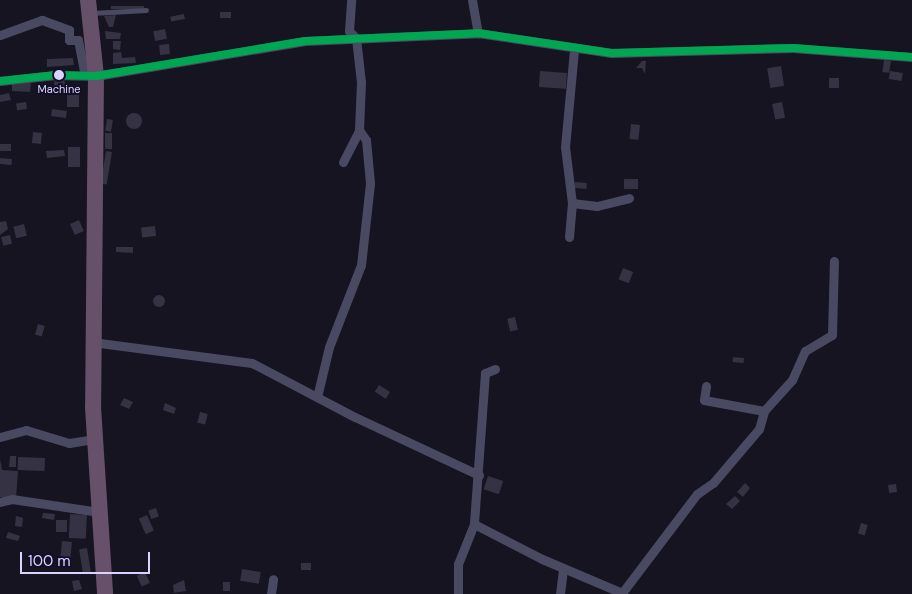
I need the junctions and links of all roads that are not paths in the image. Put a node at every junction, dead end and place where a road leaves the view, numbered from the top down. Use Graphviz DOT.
graph roads {
  1 [pos="351,0"];
  2 [pos="472,0"];
  3 [pos="88,6"];
  4 [pos="146,10"];
  5 [pos="478,33"];
  6 [pos="0,35"];
  7 [pos="356,38"];
  8 [pos="574,50"];
  9 [pos="912,57"];
  10 [pos="90,75"];
  11 [pos="0,81"];
  12 [pos="359,130"];
  13 [pos="343,162"];
  14 [pos="629,198"];
  15 [pos="572,203"];
  16 [pos="569,237"];
  17 [pos="834,261"];
  18 [pos="92,342"];
  19 [pos="495,369"];
  20 [pos="706,386"];
  21 [pos="317,397"];
  22 [pos="764,411"];
  23 [pos="0,436"];
  24 [pos="94,439"];
  25 [pos="479,475"];
  26 [pos="0,502"];
  27 [pos="99,512"];
  28 [pos="474,524"];
  29 [pos="564,569"];
  30 [pos="273,579"];
  31 [pos="105,594"];
  32 [pos="271,594"];
  33 [pos="458,594"];
  34 [pos="560,594"];
  1 -- 7 [label="street"];
  2 -- 5 [label="street"];
  3 -- 4 [label="lane"];
  3 -- 10 [label="highway"];
  5 -- 7 [label="street"];
  5 -- 8 [label="street"];
  6 -- 10 [label="street"];
  7 -- 10 [label="street"];
  7 -- 12 [label="street"];
  8 -- 9 [label="street"];
  8 -- 15 [label="street"];
  10 -- 11 [label="street"];
  10 -- 18 [label="highway"];
  12 -- 13 [label="street"];
  12 -- 21 [label="street"];
  14 -- 15 [label="street"];
  15 -- 16 [label="street"];
  17 -- 22 [label="street"];
  18 -- 21 [label="street"];
  18 -- 24 [label="highway"];
  19 -- 25 [label="street"];
  20 -- 22 [label="street"];
  21 -- 25 [label="street"];
  22 -- 29 [label="street"];
  23 -- 24 [label="street"];
  24 -- 27 [label="highway"];
  25 -- 28 [label="street"];
  26 -- 27 [label="street"];
  27 -- 31 [label="highway"];
  28 -- 29 [label="street"];
  28 -- 33 [label="street"];
  29 -- 34 [label="street"];
  30 -- 32 [label="street"];
}
